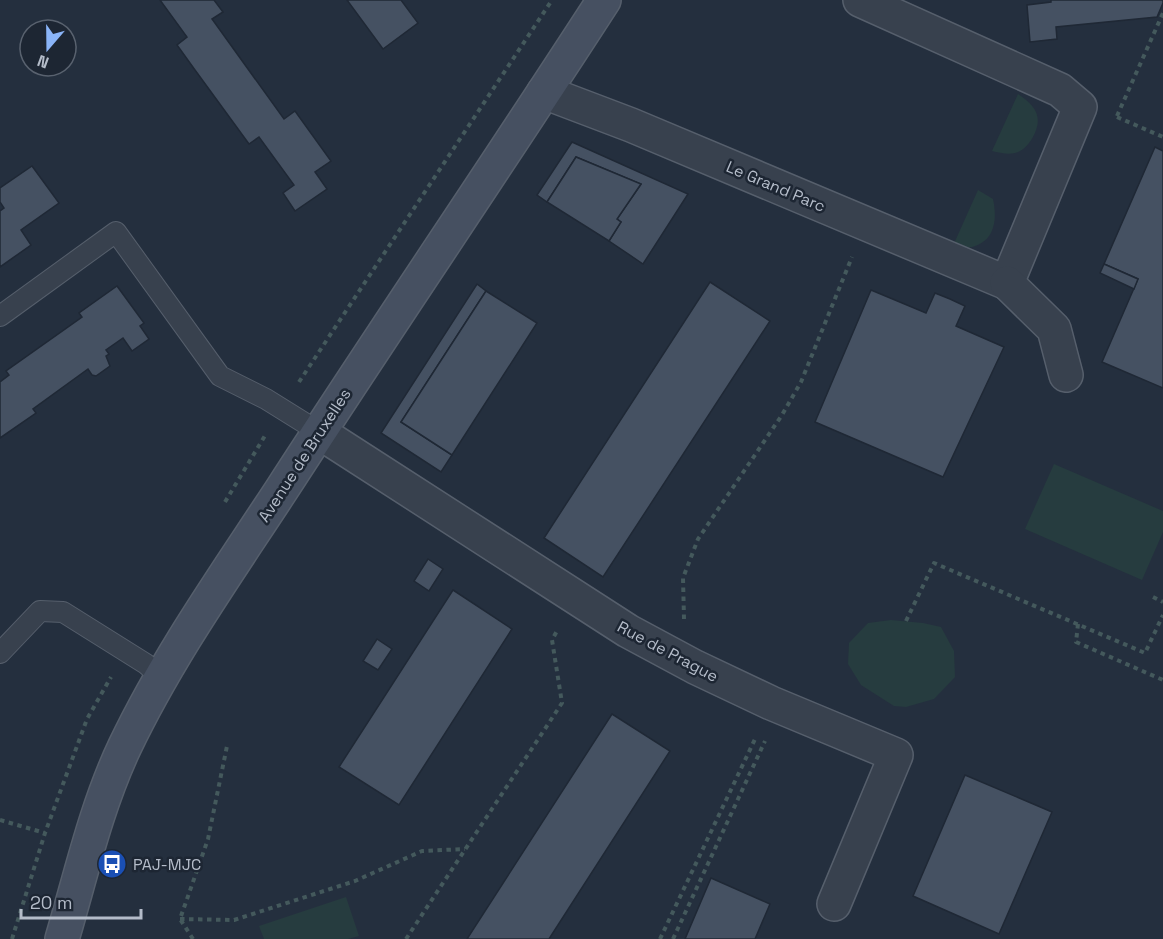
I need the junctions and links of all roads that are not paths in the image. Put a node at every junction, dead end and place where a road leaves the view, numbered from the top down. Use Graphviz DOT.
graph roads {
  1 [pos="604,0"];
  2 [pos="860,0"];
  3 [pos="544,92"];
  4 [pos="1007,283"];
  5 [pos="0,316"];
  6 [pos="1066,375"];
  7 [pos="319,432"];
  8 [pos="0,653"];
  9 [pos="162,678"];
  10 [pos="834,904"];
  11 [pos="62,939"];
  1 -- 3 [label="street, Avenue de Bruxelles"];
  2 -- 4 [label="street"];
  3 -- 4 [label="street, Le Grand Parc"];
  3 -- 7 [label="street, Avenue de Bruxelles"];
  4 -- 6 [label="street, Le Grand Parc"];
  5 -- 7 [label="lane"];
  7 -- 9 [label="street, Avenue de Bruxelles"];
  7 -- 10 [label="street, Rue de Prague"];
  8 -- 9 [label="lane"];
  9 -- 11 [label="street, Avenue de Bruxelles"];
}
